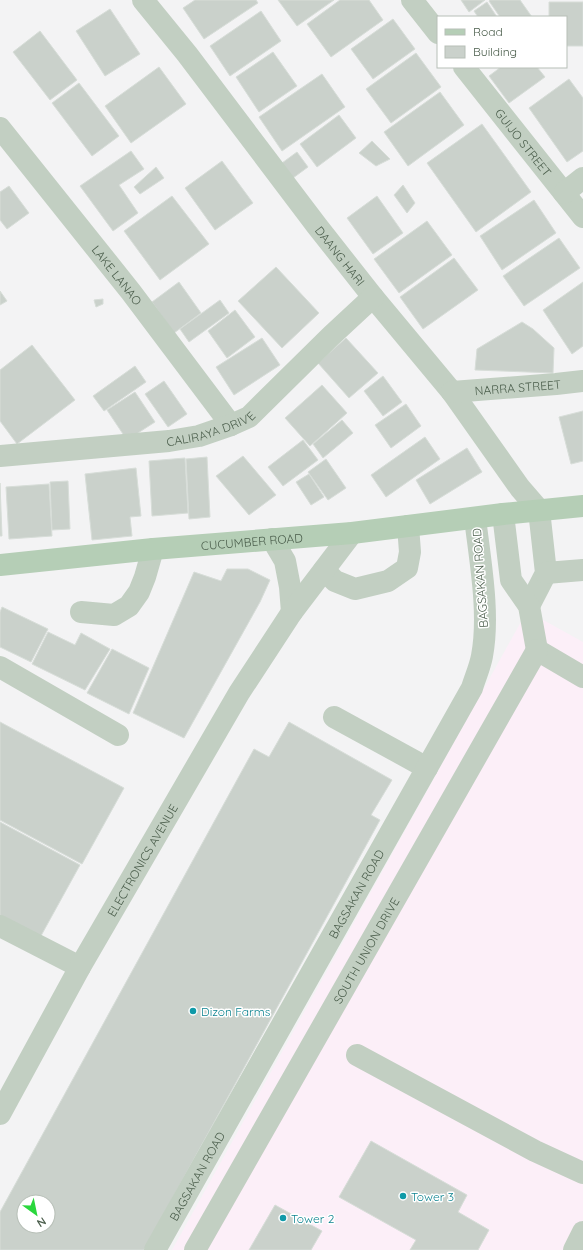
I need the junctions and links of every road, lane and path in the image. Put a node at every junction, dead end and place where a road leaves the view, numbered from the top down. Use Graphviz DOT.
graph roads {
  1 [pos="143,0"];
  2 [pos="412,0"];
  3 [pos="437,33"];
  4 [pos="465,68"];
  5 [pos="0,128"];
  6 [pos="583,178"];
  7 [pos="564,193"];
  8 [pos="583,217"];
  9 [pos="373,297"];
  10 [pos="583,380"];
  11 [pos="452,392"];
  12 [pos="231,425"];
  13 [pos="0,456"];
  14 [pos="583,506"];
  15 [pos="539,510"];
  16 [pos="503,514"];
  17 [pos="475,518"];
  18 [pos="408,526"];
  19 [pos="352,533"];
  20 [pos="272,539"];
  21 [pos="153,549"];
  22 [pos="0,565"];
  23 [pos="324,570"];
  24 [pos="583,570"];
  25 [pos="546,574"];
  26 [pos="529,606"];
  27 [pos="81,612"];
  28 [pos="292,612"];
  29 [pos="537,650"];
  30 [pos="0,667"];
  31 [pos="583,677"];
  32 [pos="334,717"];
  33 [pos="118,735"];
  34 [pos="427,768"];
  35 [pos="0,926"];
  36 [pos="80,967"];
  37 [pos="357,1055"];
  38 [pos="0,1114"];
  39 [pos="583,1173"];
  40 [pos="583,1232"];
  41 [pos="155,1250"];
  42 [pos="195,1250"];
  43 [pos="574,1250"];
  1 -- 9 [label="street, DAANG HARI"];
  2 -- 3 [label="street"];
  4 -- 7 [label="street, GUIJO STREET"];
  5 -- 12 [label="street, LAKE LANAO"];
  6 -- 7 [label="street"];
  7 -- 8 [label="street, GUIJO STREET"];
  9 -- 11 [label="street, DAANG HARI"];
  9 -- 12 [label="street, CALIRAYA DRIVE"];
  10 -- 11 [label="street, NARRA STREET"];
  11 -- 15 [label="street, DAANG HARI"];
  12 -- 13 [label="street, CALIRAYA DRIVE"];
  14 -- 15 [label="main road, CUCUMBER ROAD"];
  15 -- 16 [label="main road, CUCUMBER ROAD"];
  15 -- 25 [label="street"];
  16 -- 17 [label="main road, CUCUMBER ROAD"];
  16 -- 26 [label="street"];
  17 -- 18 [label="main road, CUCUMBER ROAD"];
  17 -- 34 [label="street, BAGSAKAN ROAD"];
  18 -- 19 [label="main road, CUCUMBER ROAD"];
  18 -- 23 [label="street"];
  19 -- 20 [label="main road, CUCUMBER ROAD"];
  19 -- 23 [label="street, ELECTRONICS AVENUE"];
  20 -- 21 [label="main road, CUCUMBER ROAD"];
  20 -- 28 [label="street"];
  21 -- 22 [label="main road, CUCUMBER ROAD"];
  21 -- 27 [label="street"];
  23 -- 28 [label="street, ELECTRONICS AVENUE"];
  24 -- 25 [label="street"];
  25 -- 26 [label="street"];
  26 -- 29 [label="street"];
  28 -- 36 [label="street, ELECTRONICS AVENUE"];
  29 -- 31 [label="street"];
  29 -- 42 [label="street, SOUTH UNION DRIVE"];
  30 -- 33 [label="street"];
  32 -- 34 [label="street"];
  34 -- 41 [label="street, BAGSAKAN ROAD"];
  35 -- 36 [label="street"];
  36 -- 38 [label="street, ELECTRONICS AVENUE"];
  37 -- 39 [label="street"];
  40 -- 43 [label="street"];
}
